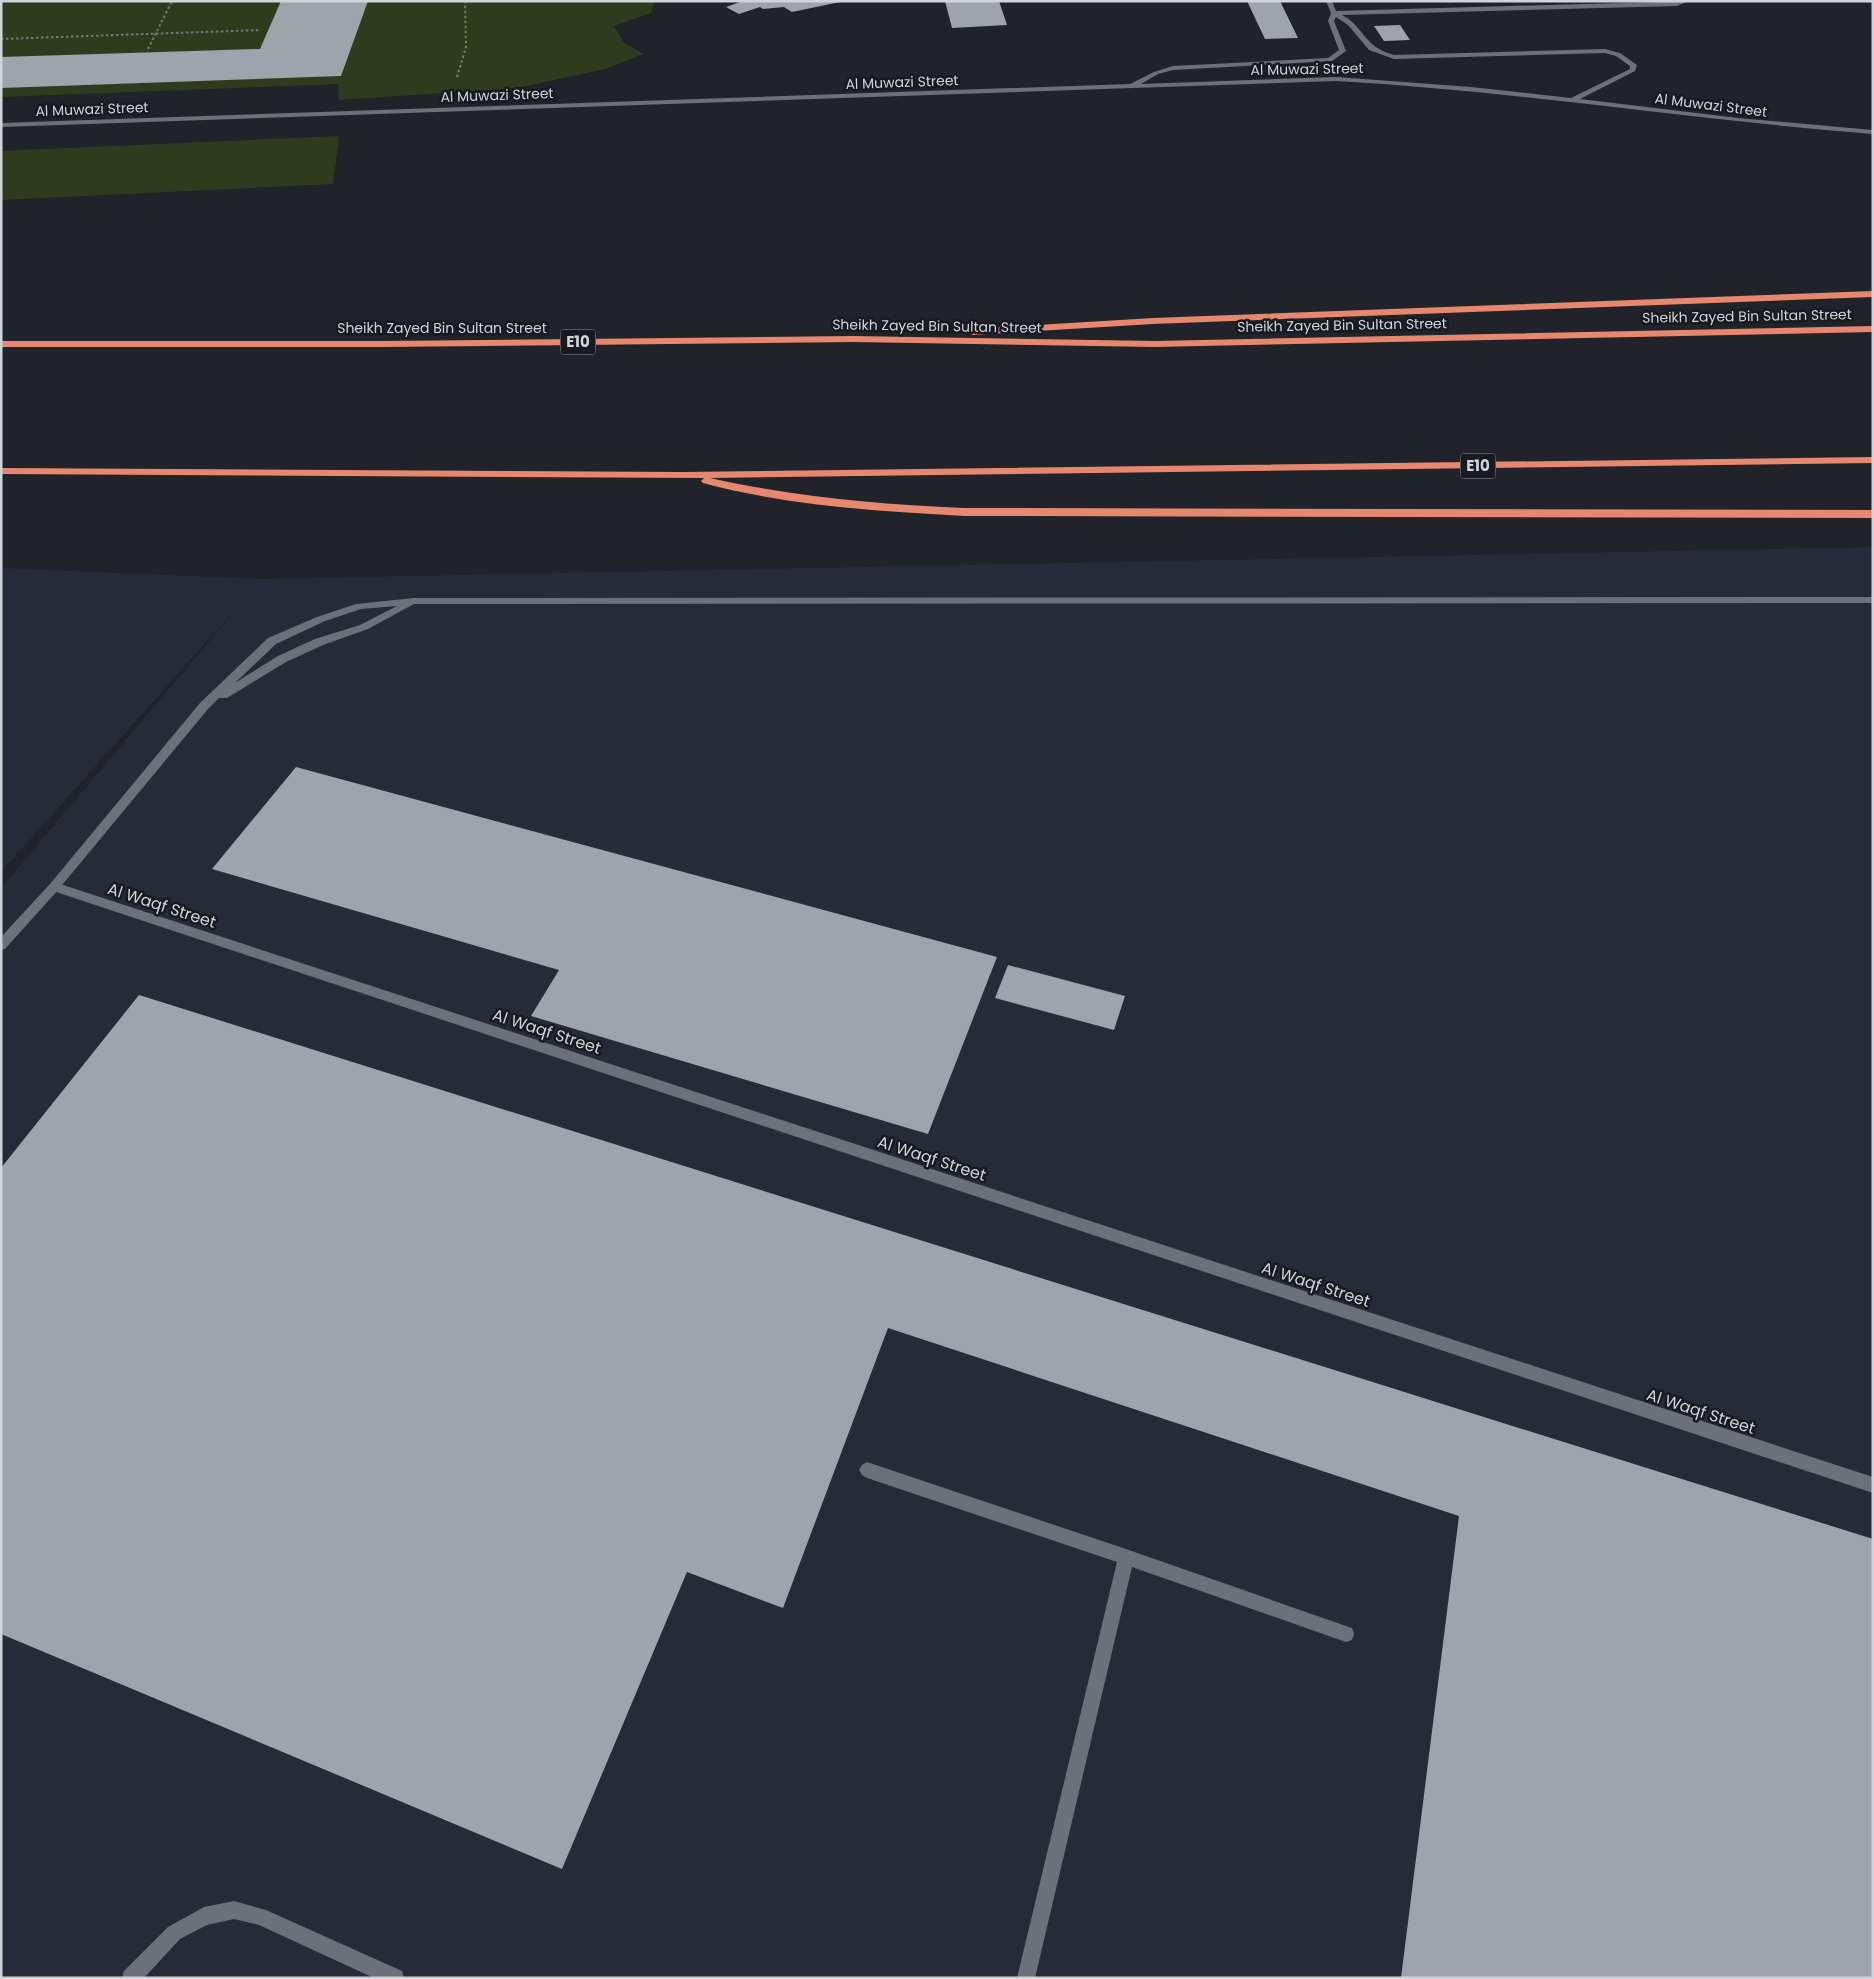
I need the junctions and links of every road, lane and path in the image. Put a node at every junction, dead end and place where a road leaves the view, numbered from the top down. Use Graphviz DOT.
graph roads {
  1 [pos="172,1"];
  2 [pos="465,1"];
  3 [pos="1329,1"];
  4 [pos="1686,1"];
  5 [pos="1334,13"];
  6 [pos="261,30"];
  7 [pos="155,34"];
  8 [pos="1,39"];
  9 [pos="148,49"];
  10 [pos="1130,87"];
  11 [pos="1570,101"];
  12 [pos="449,109"];
  13 [pos="1,125"];
  14 [pos="1873,132"];
  15 [pos="1873,294"];
  16 [pos="1873,328"];
  17 [pos="853,339"];
  18 [pos="1,344"];
  19 [pos="1873,460"];
  20 [pos="1,471"];
  21 [pos="682,475"];
  22 [pos="1873,514"];
  23 [pos="1873,600"];
  24 [pos="414,601"];
  25 [pos="204,706"];
  26 [pos="54,887"];
  27 [pos="1,945"];
  28 [pos="867,1470"];
  29 [pos="1873,1485"];
  30 [pos="1126,1557"];
  31 [pos="1346,1634"];
  32 [pos="131,1978"];
  33 [pos="395,1978"];
  34 [pos="1026,1978"];
  1 -- 7 [label="path"];
  2 -- 12 [label="path"];
  3 -- 5 [label="street"];
  4 -- 5 [label="street"];
  5 -- 10 [label="street"];
  5 -- 11 [label="street"];
  6 -- 7 [label="path"];
  7 -- 8 [label="path"];
  7 -- 9 [label="path"];
  10 -- 11 [label="street, Al Muwazi Street"];
  10 -- 12 [label="street, Al Muwazi Street"];
  11 -- 14 [label="street, Al Muwazi Street"];
  12 -- 13 [label="street, Al Muwazi Street"];
  15 -- 17 [label="highway"];
  16 -- 17 [label="highway, Sheikh Zayed Bin Sultan Street / E10"];
  17 -- 18 [label="highway, Sheikh Zayed Bin Sultan Street / E10"];
  19 -- 21 [label="highway, E10"];
  20 -- 21 [label="highway, E10"];
  21 -- 22 [label="highway"];
  23 -- 24 [label="street"];
  24 -- 25 [label="street"];
  24 -- 25 [label="street"];
  25 -- 26 [label="street"];
  26 -- 27 [label="street"];
  26 -- 29 [label="street, Al Waqf Street"];
  28 -- 30 [label="street"];
  30 -- 31 [label="street"];
  30 -- 34 [label="street"];
  32 -- 33 [label="street"];
}
